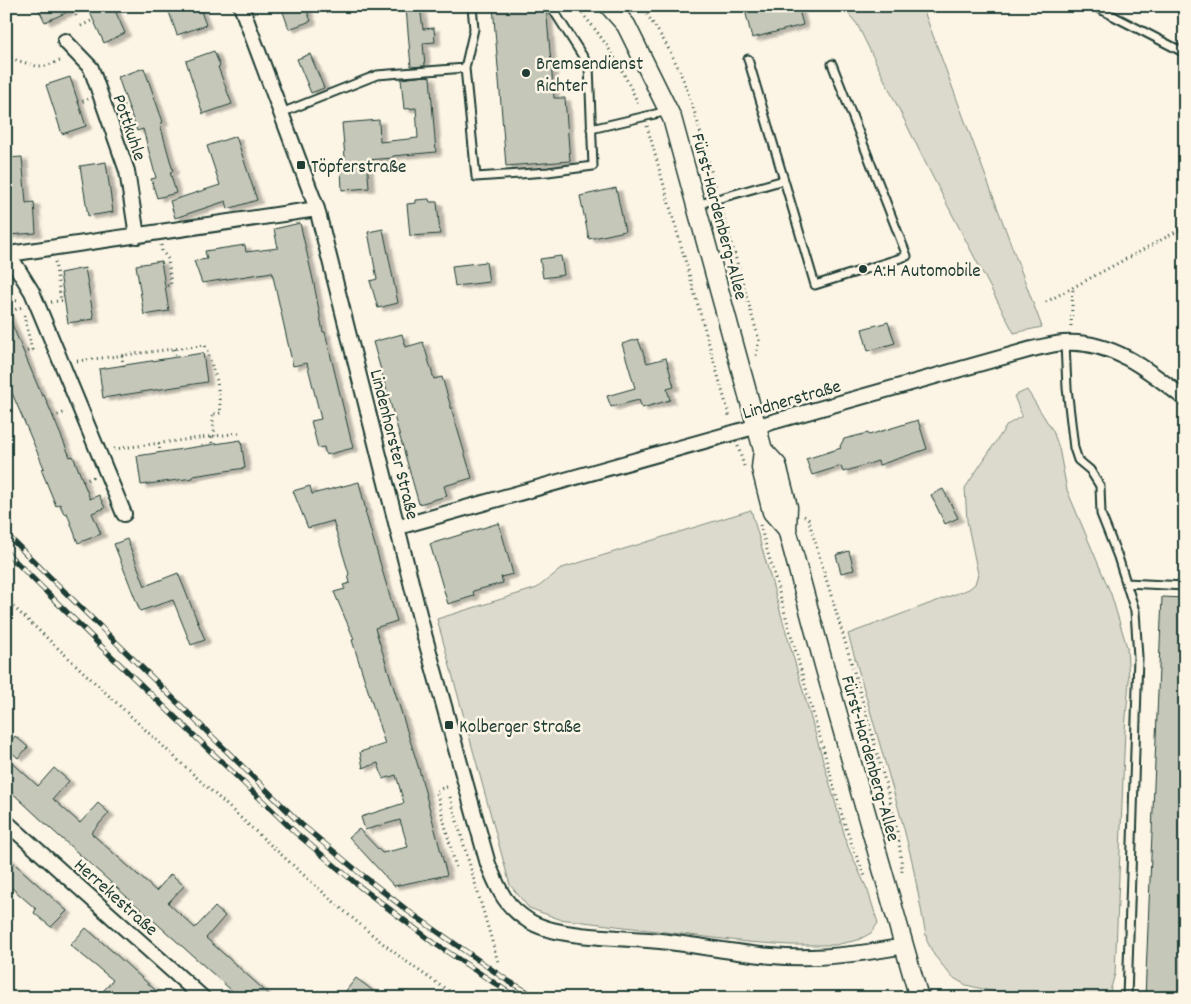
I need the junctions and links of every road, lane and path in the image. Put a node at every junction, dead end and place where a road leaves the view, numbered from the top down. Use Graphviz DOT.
graph roads {
  1 [pos="72,6"];
  2 [pos="241,6"];
  3 [pos="472,6"];
  4 [pos="575,6"];
  5 [pos="609,6"];
  6 [pos="641,6"];
  7 [pos="1094,6"];
  8 [pos="552,8"];
  9 [pos="76,16"];
  10 [pos="94,20"];
  11 [pos="80,26"];
  12 [pos="65,41"];
  13 [pos="1185,53"];
  14 [pos="80,56"];
  15 [pos="6,57"];
  16 [pos="748,59"];
  17 [pos="832,64"];
  18 [pos="464,68"];
  19 [pos="668,111"];
  20 [pos="280,113"];
  21 [pos="644,117"];
  22 [pos="591,129"];
  23 [pos="784,180"];
  24 [pos="719,199"];
  25 [pos="696,206"];
  26 [pos="317,209"];
  27 [pos="1185,227"];
  28 [pos="137,236"];
  29 [pos="162,251"];
  30 [pos="8,252"];
  31 [pos="54,258"];
  32 [pos="165,286"];
  33 [pos="1073,287"];
  34 [pos="6,300"];
  35 [pos="20,301"];
  36 [pos="1046,302"];
  37 [pos="48,303"];
  38 [pos="22,307"];
  39 [pos="6,313"];
  40 [pos="1071,326"];
  41 [pos="759,340"];
  42 [pos="1065,343"];
  43 [pos="174,349"];
  44 [pos="122,355"];
  45 [pos="175,357"];
  46 [pos="61,363"];
  47 [pos="123,366"];
  48 [pos="1185,399"];
  49 [pos="757,427"];
  50 [pos="240,433"];
  51 [pos="734,433"];
  52 [pos="213,437"];
  53 [pos="159,443"];
  54 [pos="212,444"];
  55 [pos="98,450"];
  56 [pos="160,453"];
  57 [pos="744,468"];
  58 [pos="89,479"];
  59 [pos="83,481"];
  60 [pos="124,514"];
  61 [pos="808,518"];
  62 [pos="760,524"];
  63 [pos="398,527"];
  64 [pos="1126,583"];
  65 [pos="1185,586"];
  66 [pos="6,600"];
  67 [pos="447,787"];
  68 [pos="450,797"];
  69 [pos="6,822"];
  70 [pos="456,868"];
  71 [pos="867,879"];
  72 [pos="902,879"];
  73 [pos="904,946"];
  74 [pos="498,962"];
  75 [pos="203,998"];
  76 [pos="460,998"];
  77 [pos="919,998"];
  78 [pos="1127,998"];
  1 -- 9 [label="path"];
  2 -- 20 [label="street, Lindenhorster Straße"];
  3 -- 18 [label="lane"];
  4 -- 21 [label="path"];
  5 -- 19 [label="street, Fürst-Hardenberg-Allee"];
  6 -- 24 [label="path"];
  7 -- 13 [label="lane"];
  8 -- 22 [label="lane"];
  10 -- 11 [label="path"];
  12 -- 14 [label="street, Pottkuhle"];
  14 -- 15 [label="path"];
  14 -- 28 [label="street, Pottkuhle"];
  16 -- 23 [label="lane"];
  17 -- 23 [label="lane"];
  18 -- 20 [label="lane"];
  18 -- 22 [label="lane"];
  19 -- 21 [label="lane"];
  19 -- 25 [label="street, Fürst-Hardenberg-Allee"];
  20 -- 26 [label="street, Lindenhorster Straße"];
  21 -- 22 [label="lane"];
  21 -- 51 [label="path"];
  23 -- 24 [label="lane"];
  24 -- 25 [label="lane"];
  24 -- 41 [label="path"];
  25 -- 49 [label="street, Fürst-Hardenberg-Allee"];
  26 -- 28 [label="street"];
  26 -- 63 [label="street, Lindenhorster Straße"];
  27 -- 33 [label="path"];
  28 -- 30 [label="street"];
  29 -- 32 [label="path"];
  30 -- 46 [label="street"];
  31 -- 37 [label="path"];
  33 -- 36 [label="path"];
  33 -- 40 [label="path"];
  34 -- 35 [label="path"];
  38 -- 39 [label="path"];
  42 -- 48 [label="street, Lindnerstraße"];
  42 -- 49 [label="street, Lindnerstraße"];
  42 -- 64 [label="lane"];
  43 -- 44 [label="path"];
  43 -- 45 [label="path"];
  43 -- 52 [label="path"];
  44 -- 46 [label="path"];
  44 -- 47 [label="path"];
  46 -- 55 [label="street"];
  49 -- 51 [label="street, Lindnerstraße"];
  49 -- 73 [label="street, Fürst-Hardenberg-Allee"];
  50 -- 52 [label="path"];
  51 -- 57 [label="path"];
  51 -- 63 [label="street, Lindnerstraße"];
  52 -- 53 [label="path"];
  52 -- 54 [label="path"];
  53 -- 55 [label="path"];
  53 -- 56 [label="path"];
  55 -- 60 [label="street"];
  58 -- 59 [label="path"];
  61 -- 72 [label="path"];
  62 -- 71 [label="path"];
  63 -- 73 [label="street, Lindenhorster Straße"];
  64 -- 65 [label="lane"];
  64 -- 78 [label="lane"];
  66 -- 76 [label="path"];
  67 -- 70 [label="path"];
  68 -- 74 [label="path"];
  69 -- 75 [label="street, Herrekestraße"];
  73 -- 77 [label="street, Fürst-Hardenberg-Allee"];
}
